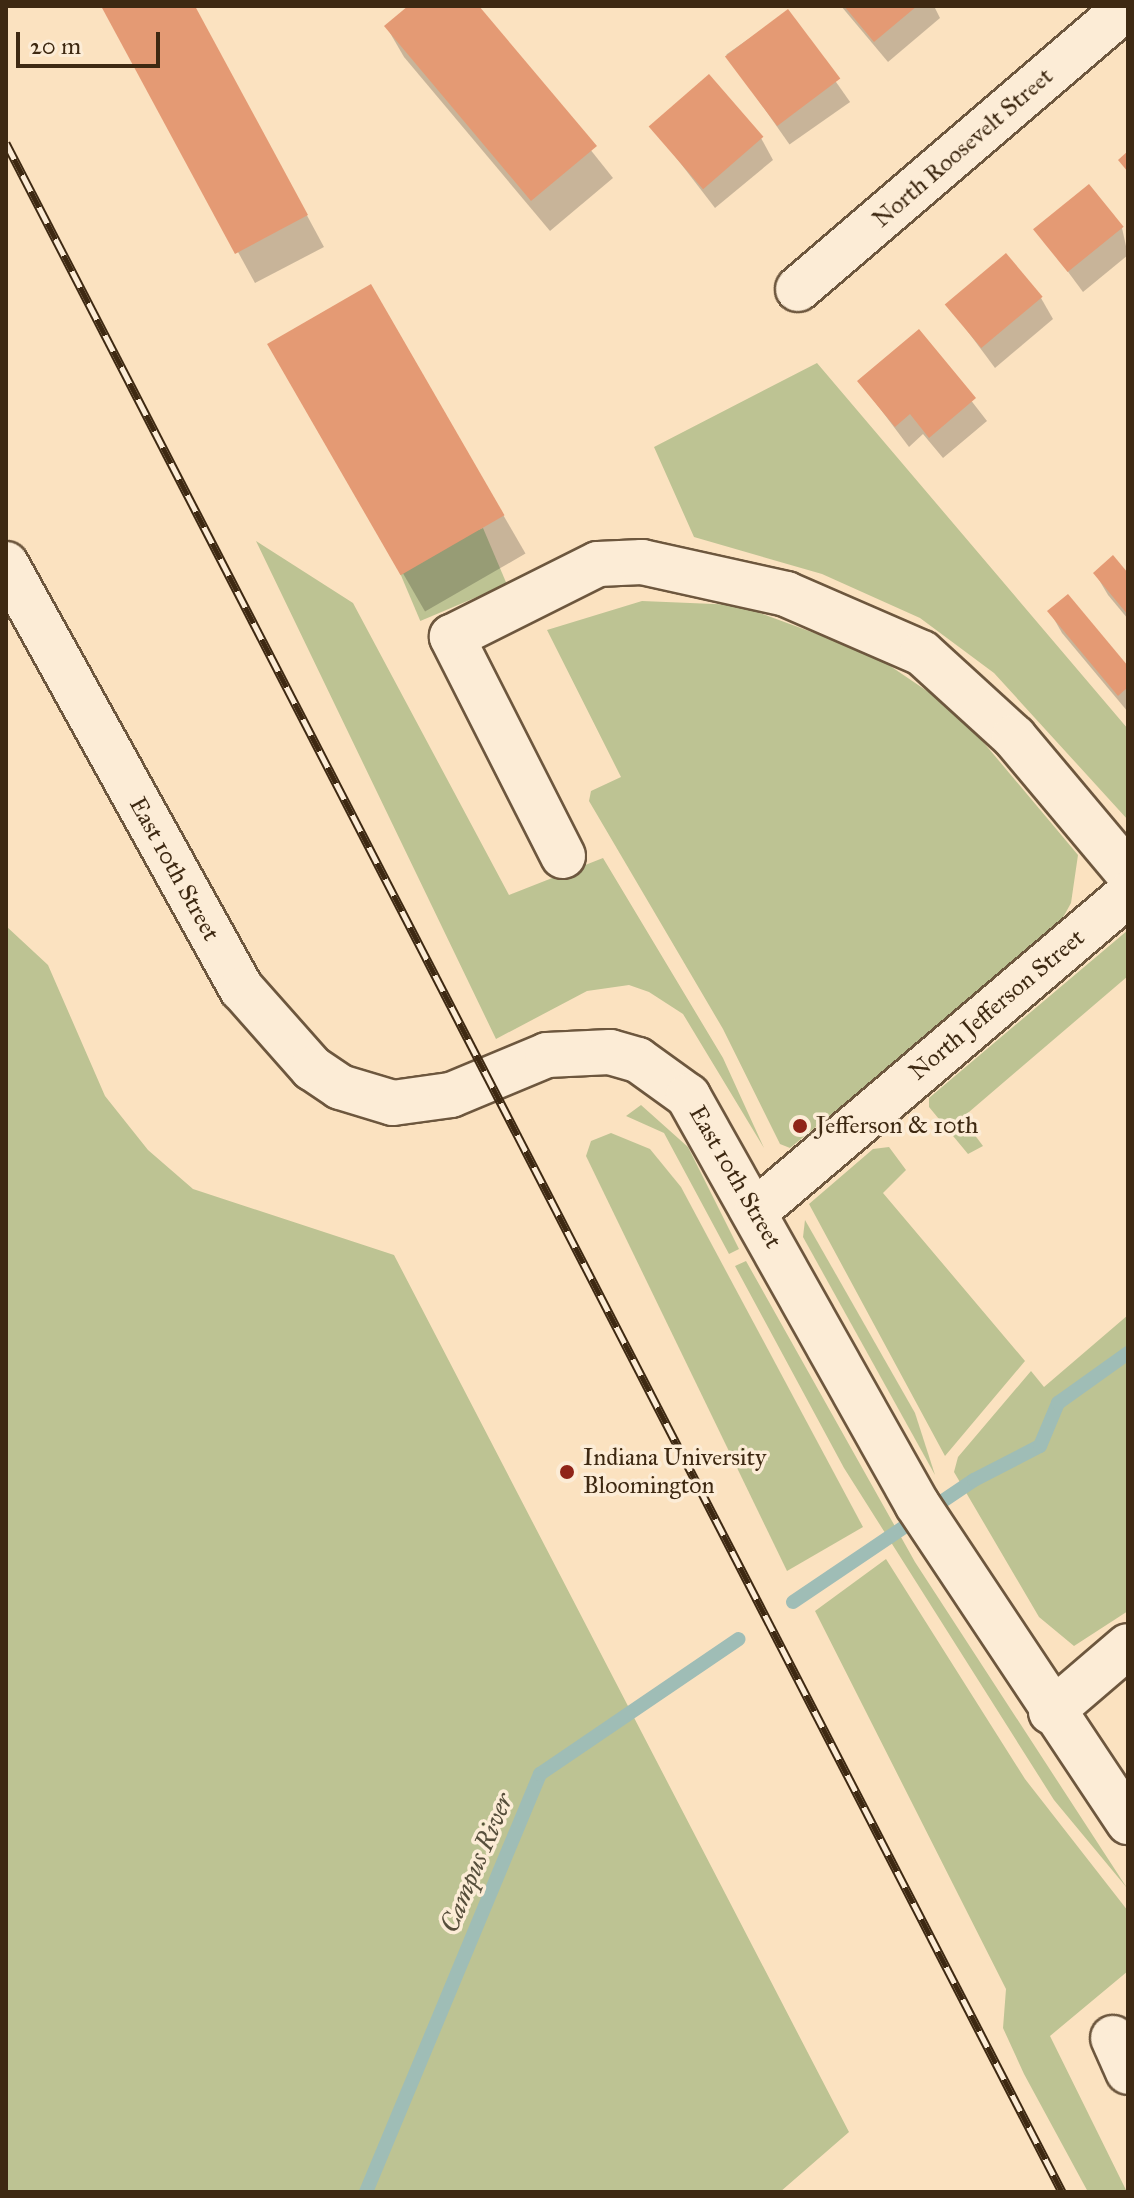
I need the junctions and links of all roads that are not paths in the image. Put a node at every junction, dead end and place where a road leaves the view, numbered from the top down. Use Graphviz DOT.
graph roads {
  1 [pos="1128,6"];
  2 [pos="798,289"];
  3 [pos="6,564"];
  4 [pos="563,856"];
  5 [pos="1128,873"];
  6 [pos="1128,894"];
  7 [pos="757,1210"];
  8 [pos="1128,1646"];
  9 [pos="1051,1712"];
  10 [pos="1128,1822"];
  1 -- 2 [label="street, North Roosevelt Street"];
  3 -- 7 [label="street, East 10th Street"];
  4 -- 5 [label="street"];
  6 -- 7 [label="street, North Jefferson Street"];
  7 -- 9 [label="street, East 10th Street"];
  8 -- 9 [label="street"];
  9 -- 10 [label="street, East 10th Street"];
}
